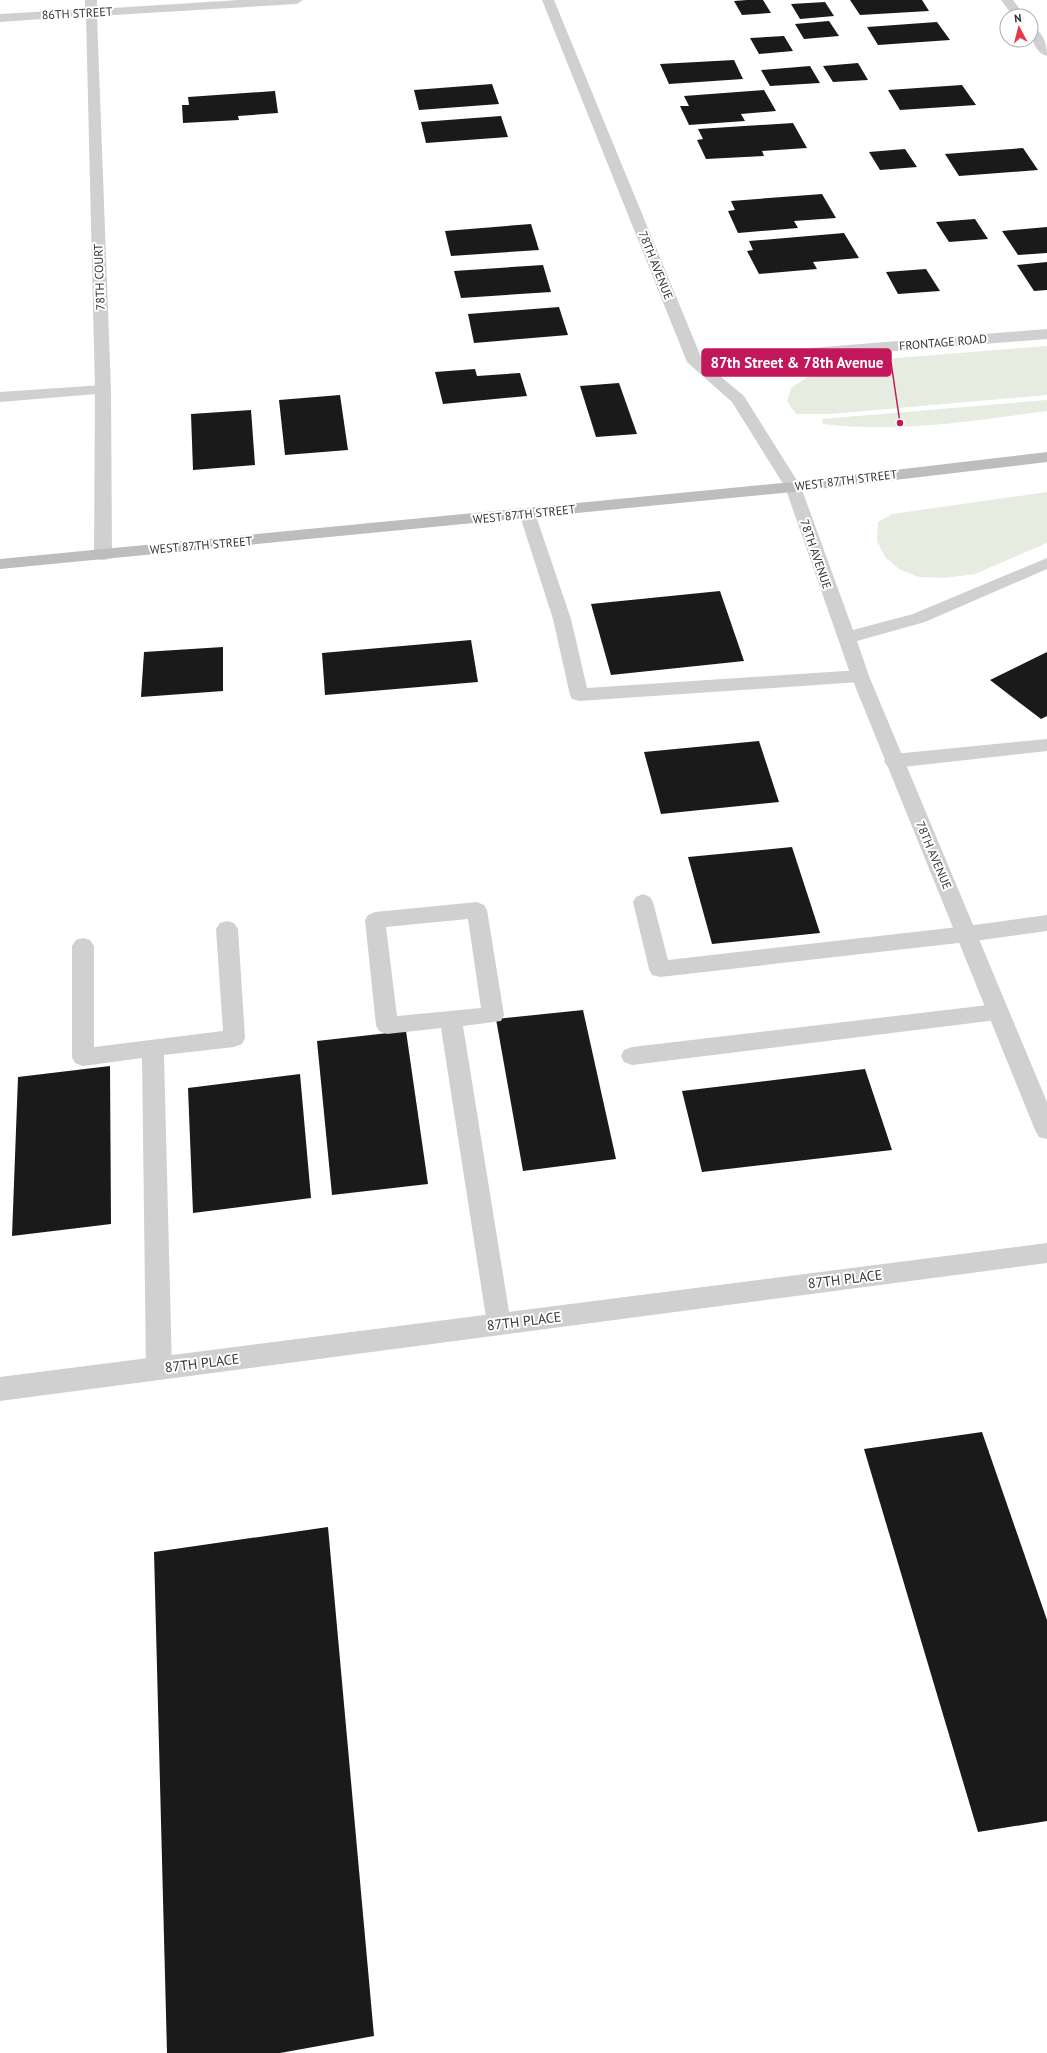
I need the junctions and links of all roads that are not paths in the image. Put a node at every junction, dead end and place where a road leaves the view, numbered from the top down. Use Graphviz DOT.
graph roads {
  1 [pos="297,0"];
  2 [pos="548,0"];
  3 [pos="91,6"];
  4 [pos="0,18"];
  5 [pos="1039,42"];
  6 [pos="1047,52"];
  7 [pos="1047,334"];
  8 [pos="695,362"];
  9 [pos="103,390"];
  10 [pos="0,397"];
  11 [pos="1047,457"];
  12 [pos="793,487"];
  13 [pos="527,513"];
  14 [pos="103,555"];
  15 [pos="1047,563"];
  16 [pos="0,564"];
  17 [pos="846,638"];
  18 [pos="860,676"];
  19 [pos="1047,745"];
  20 [pos="894,761"];
  21 [pos="643,902"];
  22 [pos="1047,923"];
  23 [pos="227,928"];
  24 [pos="967,934"];
  25 [pos="83,946"];
  26 [pos="997,1012"];
  27 [pos="451,1019"];
  28 [pos="153,1048"];
  29 [pos="632,1056"];
  30 [pos="1047,1130"];
  31 [pos="1047,1253"];
  32 [pos="499,1324"];
  33 [pos="159,1369"];
  34 [pos="0,1389"];
  1 -- 3 [label="street, 86TH STREET"];
  2 -- 8 [label="street, 78TH AVENUE"];
  3 -- 4 [label="street, 86TH STREET"];
  3 -- 9 [label="street, 78TH COURT"];
  5 -- 6 [label="street"];
  7 -- 8 [label="street, FRONTAGE ROAD"];
  8 -- 12 [label="street, 78TH AVENUE"];
  9 -- 10 [label="street"];
  9 -- 14 [label="street, 78TH COURT"];
  11 -- 12 [label="main road, WEST 87TH STREET"];
  12 -- 13 [label="main road, WEST 87TH STREET"];
  12 -- 17 [label="street, 78TH AVENUE"];
  13 -- 14 [label="main road, WEST 87TH STREET"];
  13 -- 18 [label="street"];
  14 -- 16 [label="main road, WEST 87TH STREET"];
  15 -- 17 [label="street"];
  17 -- 18 [label="street, 78TH AVENUE"];
  18 -- 20 [label="street, 78TH AVENUE"];
  19 -- 20 [label="street"];
  20 -- 24 [label="street, 78TH AVENUE"];
  21 -- 24 [label="street"];
  22 -- 24 [label="street"];
  23 -- 28 [label="street"];
  24 -- 26 [label="street, 78TH AVENUE"];
  25 -- 28 [label="street"];
  26 -- 29 [label="street"];
  26 -- 30 [label="street, 78TH AVENUE"];
  27 -- 27 [label="street"];
  27 -- 32 [label="street"];
  28 -- 33 [label="street"];
  31 -- 32 [label="street, 87TH PLACE"];
  32 -- 33 [label="street, 87TH PLACE"];
  33 -- 34 [label="street, 87TH PLACE"];
}
